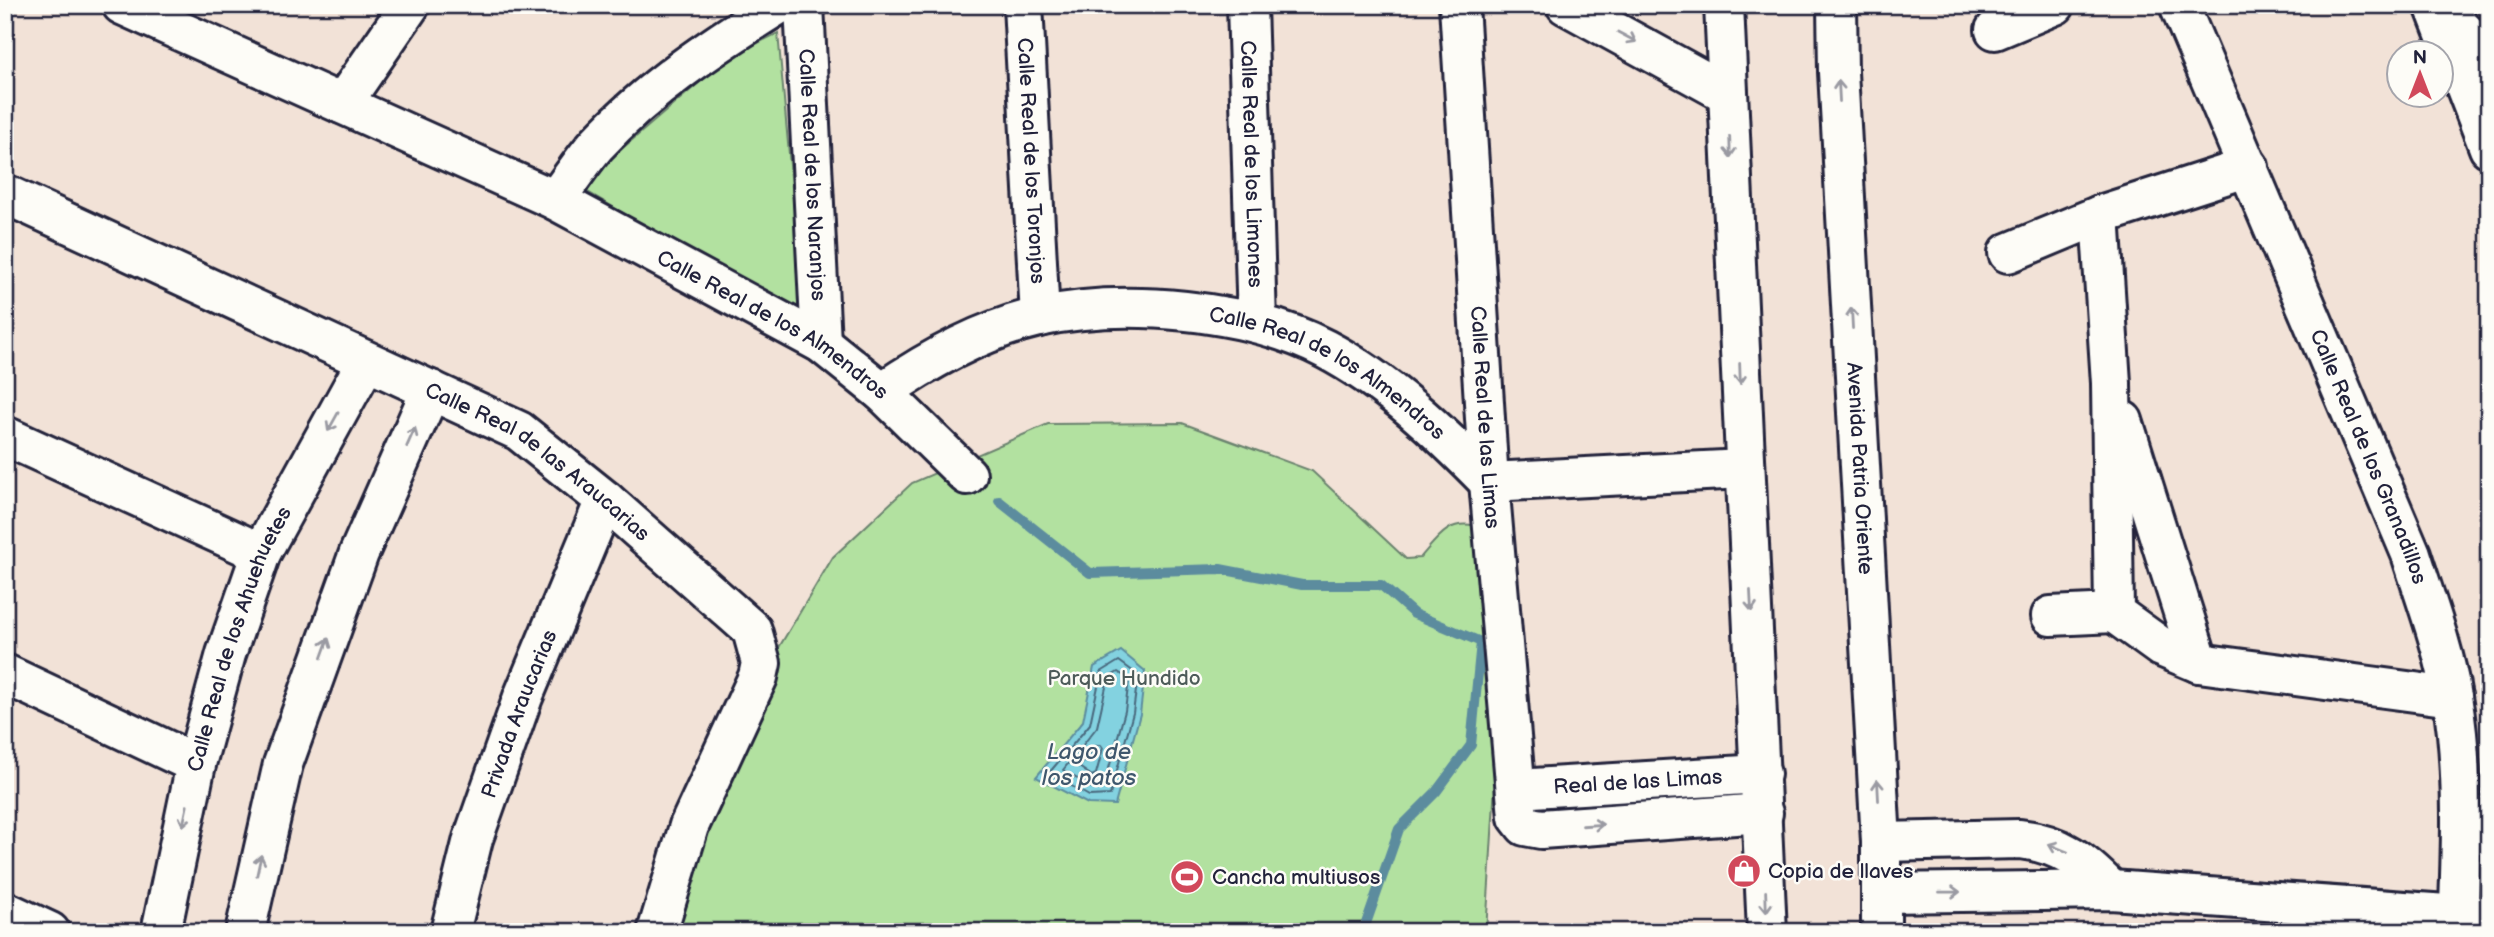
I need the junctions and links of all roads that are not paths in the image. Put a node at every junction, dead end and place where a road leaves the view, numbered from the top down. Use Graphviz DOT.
graph roads {
  1 [pos="122,5"];
  2 [pos="410,5"];
  3 [pos="778,5"];
  4 [pos="804,5"];
  5 [pos="1023,5"];
  6 [pos="1247,5"];
  7 [pos="1459,5"];
  8 [pos="1566,5"];
  9 [pos="1724,5"];
  10 [pos="1837,5"];
  11 [pos="2055,5"];
  12 [pos="2179,5"];
  13 [pos="2436,5"];
  14 [pos="172,15"];
  15 [pos="1995,30"];
  16 [pos="2489,56"];
  17 [pos="1728,94"];
  18 [pos="342,104"];
  19 [pos="2489,148"];
  20 [pos="2249,167"];
  21 [pos="5,194"];
  22 [pos="555,201"];
  23 [pos="2100,215"];
  24 [pos="2008,253"];
  25 [pos="1040,317"];
  26 [pos="1257,322"];
  27 [pos="821,344"];
  28 [pos="366,362"];
  29 [pos="2111,383"];
  30 [pos="431,390"];
  31 [pos="882,391"];
  32 [pos="5,436"];
  33 [pos="1744,469"];
  34 [pos="967,475"];
  35 [pos="1489,482"];
  36 [pos="605,500"];
  37 [pos="261,553"];
  38 [pos="2114,613"];
  39 [pos="2051,616"];
  40 [pos="2199,663"];
  41 [pos="5,674"];
  42 [pos="2452,697"];
  43 [pos="196,764"];
  44 [pos="1761,774"];
  45 [pos="1516,789"];
  46 [pos="1763,813"];
  47 [pos="1525,826"];
  48 [pos="1881,842"];
  49 [pos="2111,890"];
  50 [pos="1881,893"];
  51 [pos="5,911"];
  52 [pos="2468,921"];
  53 [pos="50,932"];
  54 [pos="161,932"];
  55 [pos="245,932"];
  56 [pos="450,932"];
  57 [pos="657,932"];
  58 [pos="1767,932"];
  59 [pos="1881,932"];
  1 -- 14 [label="street, Calle Real de los Almendros"];
  2 -- 18 [label="street"];
  3 -- 22 [label="street"];
  4 -- 27 [label="street, Calle Real de los Naranjos"];
  5 -- 25 [label="street, Calle Real de los Toronjos"];
  6 -- 26 [label="street, Calle Real de los Limones"];
  7 -- 35 [label="street, Calle Real de las Limas"];
  8 -- 17 [label="street, one-way"];
  9 -- 17 [label="street"];
  48 -- 10 [label="street, Avenida Patria Oriente, one-way"];
  11 -- 15 [label="street"];
  12 -- 20 [label="street, Calle Real de los Granadillos"];
  13 -- 16 [label="street"];
  13 -- 19 [label="street"];
  14 -- 18 [label="street, Calle Real de los Almendros"];
  17 -- 33 [label="street, one-way"];
  18 -- 22 [label="street, Calle Real de los Almendros"];
  20 -- 23 [label="street"];
  20 -- 42 [label="street, Calle Real de los Granadillos"];
  21 -- 28 [label="street, Calle Real de las Araucarias"];
  22 -- 27 [label="street, Calle Real de los Almendros"];
  23 -- 24 [label="street"];
  23 -- 29 [label="street"];
  25 -- 26 [label="street, Calle Real de los Almendros"];
  25 -- 31 [label="street, Calle Real de los Almendros"];
  26 -- 35 [label="street, Calle Real de los Almendros"];
  27 -- 31 [label="street, Calle Real de los Almendros"];
  28 -- 30 [label="street, Calle Real de las Araucarias"];
  28 -- 37 [label="street, Calle Real de los Ahuehuetes, one-way"];
  29 -- 38 [label="street"];
  29 -- 40 [label="street"];
  30 -- 36 [label="street, Calle Real de las Araucarias"];
  55 -- 30 [label="street, one-way"];
  31 -- 34 [label="street"];
  32 -- 37 [label="street"];
  33 -- 35 [label="street"];
  33 -- 44 [label="street, one-way"];
  35 -- 45 [label="street, Calle Real de las Limas"];
  36 -- 56 [label="street, Privada Araucarias"];
  36 -- 57 [label="street, Calle Real de las Araucarias"];
  37 -- 43 [label="street, Calle Real de los Ahuehuetes"];
  38 -- 39 [label="street"];
  38 -- 40 [label="street"];
  40 -- 42 [label="street"];
  41 -- 43 [label="street"];
  42 -- 52 [label="street, Calle Real de los Granadillos"];
  43 -- 54 [label="street, Calle Real de los Ahuehuetes, one-way"];
  44 -- 45 [label="street, Real de las Limas"];
  44 -- 46 [label="street"];
  45 -- 47 [label="street, Calle Real de las Limas"];
  47 -- 46 [label="street, Real de las Limas, one-way"];
  46 -- 58 [label="street, one-way"];
  49 -- 48 [label="street, one-way"];
  48 -- 50 [label="street, Avenida Patria Oriente"];
  50 -- 49 [label="street, one-way"];
  49 -- 52 [label="street"];
  50 -- 59 [label="street, Avenida Patria Oriente"];
  51 -- 53 [label="street"];
}
